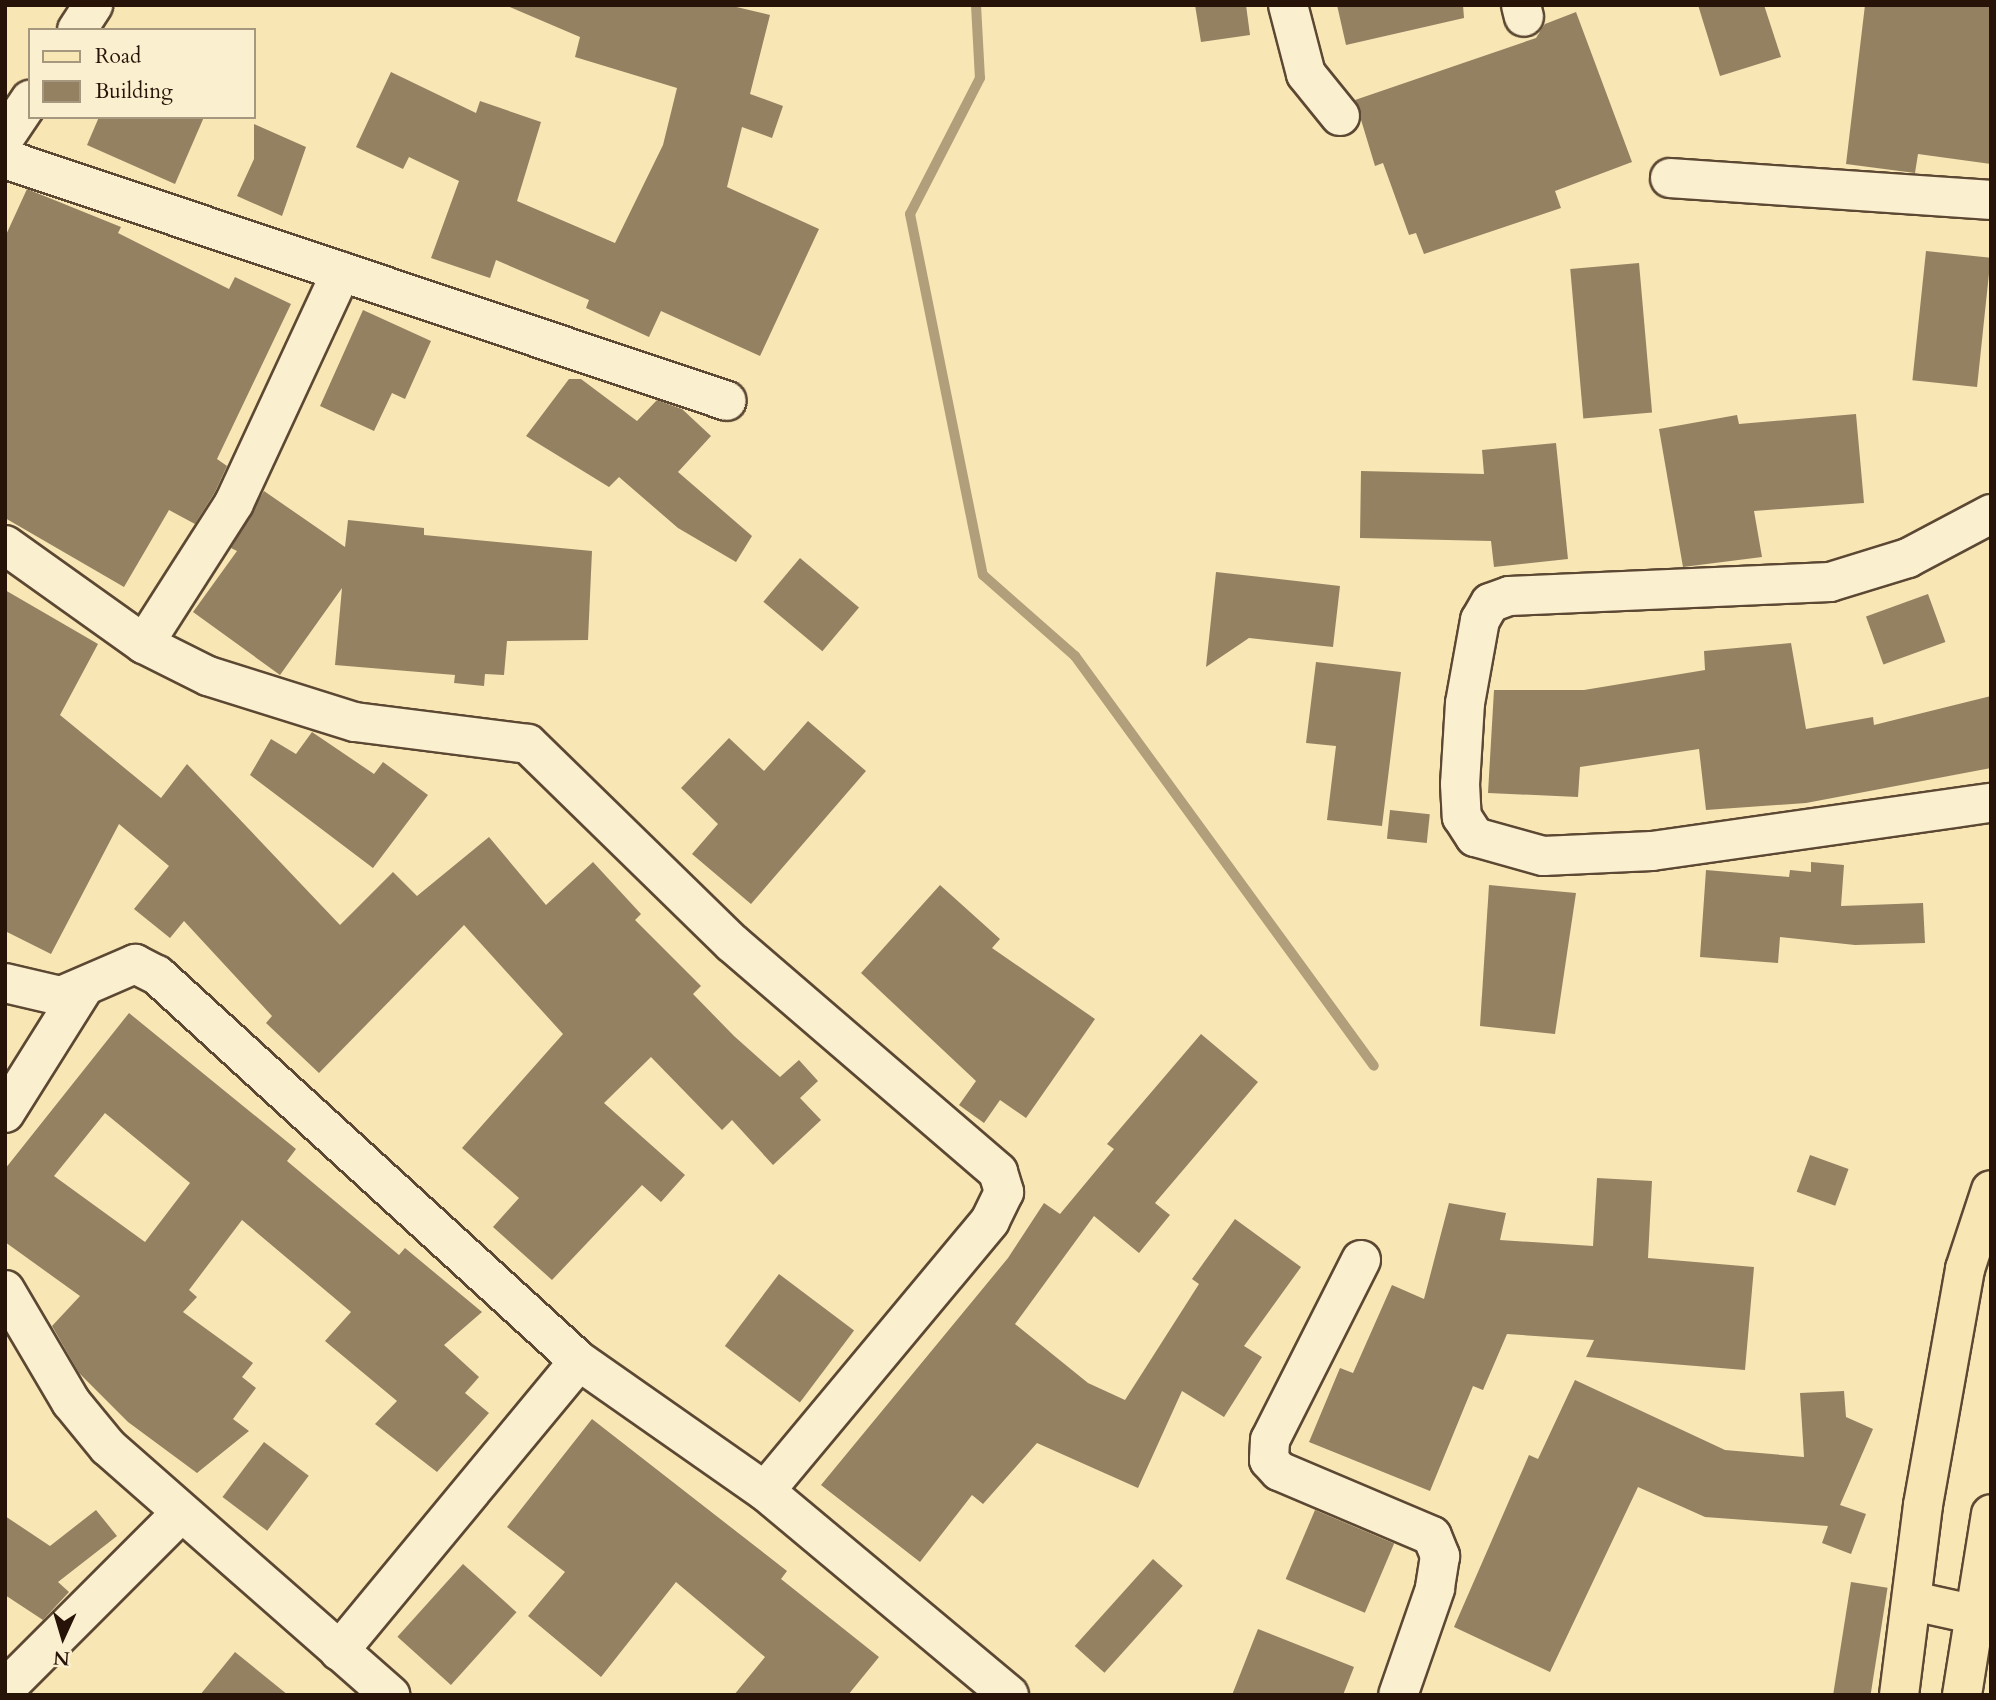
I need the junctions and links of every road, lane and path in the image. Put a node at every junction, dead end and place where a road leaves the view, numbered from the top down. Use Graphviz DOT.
graph roads {
  1 [pos="93,5"];
  2 [pos="1288,5"];
  3 [pos="78,28"];
  4 [pos="28,103"];
  5 [pos="1340,116"];
  6 [pos="5,137"];
  7 [pos="5,159"];
  8 [pos="1670,178"];
  9 [pos="1991,200"];
  10 [pos="341,272"];
  11 [pos="727,401"];
  12 [pos="1991,514"];
  13 [pos="5,545"];
  14 [pos="144,644"];
  15 [pos="1991,803"];
  16 [pos="5,983"];
  17 [pos="85,987"];
  18 [pos="5,1113"];
  19 [pos="1991,1190"];
  20 [pos="1361,1260"];
  21 [pos="5,1290"];
  22 [pos="579,1361"];
  23 [pos="765,1491"];
  24 [pos="180,1514"];
  25 [pos="1991,1514"];
  26 [pos="1913,1601"];
  27 [pos="1976,1615"];
  28 [pos="339,1651"];
  29 [pos="5,1689"];
  30 [pos="390,1695"];
  31 [pos="1009,1695"];
  32 [pos="1398,1695"];
  33 [pos="1899,1695"];
  34 [pos="1962,1695"];
  1 -- 3 [label="street"];
  2 -- 5 [label="street"];
  4 -- 6 [label="street"];
  7 -- 10 [label="street"];
  8 -- 9 [label="street"];
  10 -- 11 [label="street"];
  10 -- 14 [label="street"];
  12 -- 15 [label="street"];
  13 -- 14 [label="street"];
  14 -- 23 [label="street"];
  16 -- 17 [label="street"];
  17 -- 18 [label="street"];
  17 -- 22 [label="street"];
  19 -- 26 [label="main road"];
  20 -- 32 [label="street"];
  21 -- 24 [label="street"];
  22 -- 23 [label="street"];
  22 -- 28 [label="street"];
  23 -- 31 [label="street"];
  24 -- 28 [label="street"];
  24 -- 29 [label="street"];
  25 -- 27 [label="main road"];
  26 -- 27 [label="main road"];
  26 -- 33 [label="main road"];
  27 -- 34 [label="main road"];
  28 -- 30 [label="street"];
}
